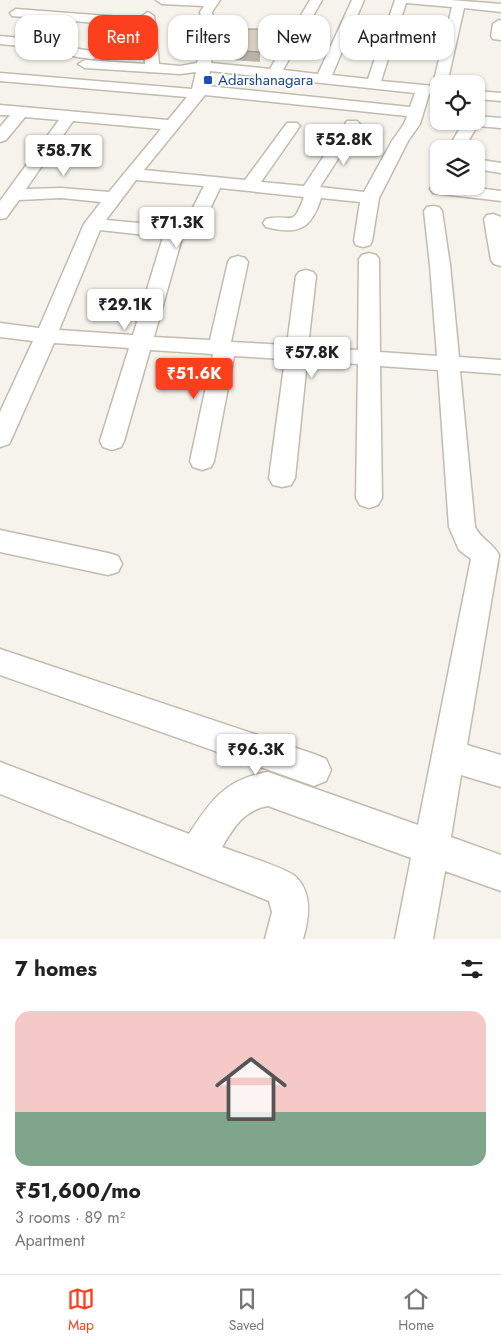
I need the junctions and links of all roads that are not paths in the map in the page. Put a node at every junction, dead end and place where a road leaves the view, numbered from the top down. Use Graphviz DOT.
graph roads {
  1 [pos="162,0"];
  2 [pos="316,0"];
  3 [pos="358,0"];
  4 [pos="401,0"];
  5 [pos="410,0"];
  6 [pos="214,1"];
  7 [pos="459,4"];
  8 [pos="84,6"];
  9 [pos="501,9"];
  10 [pos="58,15"];
  11 [pos="76,15"];
  12 [pos="3,26"];
  13 [pos="500,28"];
  14 [pos="0,40"];
  15 [pos="15,41"];
  16 [pos="88,60"];
  17 [pos="97,60"];
  18 [pos="151,60"];
  19 [pos="205,66"];
  20 [pos="152,67"];
  21 [pos="274,74"];
  22 [pos="442,75"];
  23 [pos="0,77"];
  24 [pos="323,78"];
  25 [pos="68,83"];
  26 [pos="373,84"];
  27 [pos="430,90"];
  28 [pos="199,92"];
  29 [pos="430,96"];
  30 [pos="485,96"];
  31 [pos="501,97"];
  32 [pos="0,110"];
  33 [pos="21,112"];
  34 [pos="416,112"];
  35 [pos="69,116"];
  36 [pos="485,122"];
  37 [pos="501,123"];
  38 [pos="172,124"];
  39 [pos="352,124"];
  40 [pos="292,126"];
  41 [pos="0,137"];
  42 [pos="485,165"];
  43 [pos="501,168"];
  44 [pos="132,174"];
  45 [pos="214,183"];
  46 [pos="249,187"];
  47 [pos="313,191"];
  48 [pos="14,195"];
  49 [pos="501,196"];
  50 [pos="113,198"];
  51 [pos="370,198"];
  52 [pos="1,212"];
  53 [pos="493,219"];
  54 [pos="93,224"];
  55 [pos="272,224"];
  56 [pos="174,233"];
  57 [pos="501,260"];
  58 [pos="238,262"];
  59 [pos="306,276"];
  60 [pos="0,330"];
  61 [pos="46,336"];
  62 [pos="140,342"];
  63 [pos="222,347"];
  64 [pos="296,352"];
  65 [pos="370,357"];
  66 [pos="447,362"];
  67 [pos="501,367"];
  68 [pos="0,438"];
  69 [pos="112,441"];
  70 [pos="202,461"];
  71 [pos="282,478"];
  72 [pos="369,498"];
  73 [pos="0,541"];
  74 [pos="108,564"];
  75 [pos="0,662"];
  76 [pos="449,756"];
  77 [pos="314,770"];
  78 [pos="501,771"];
  79 [pos="0,778"];
  80 [pos="433,847"];
  81 [pos="197,854"];
  82 [pos="501,873"];
  83 [pos="284,939"];
  84 [pos="414,939"];
  1 -- 6 [label="street"];
  2 -- 21 [label="street"];
  3 -- 24 [label="street"];
  4 -- 26 [label="street"];
  5 -- 7 [label="street"];
  6 -- 19 [label="street"];
  7 -- 9 [label="street"];
  7 -- 22 [label="street"];
  8 -- 11 [label="street"];
  9 -- 13 [label="street"];
  10 -- 12 [label="street"];
  14 -- 15 [label="street"];
  16 -- 25 [label="street"];
  17 -- 20 [label="street"];
  18 -- 20 [label="street"];
  19 -- 20 [label="street"];
  19 -- 21 [label="street"];
  19 -- 28 [label="street"];
  21 -- 24 [label="street"];
  23 -- 25 [label="street"];
  24 -- 26 [label="street"];
  25 -- 28 [label="street"];
  26 -- 27 [label="street"];
  28 -- 34 [label="street"];
  28 -- 38 [label="street"];
  29 -- 34 [label="street"];
  30 -- 31 [label="street"];
  32 -- 33 [label="street"];
  33 -- 35 [label="street"];
  33 -- 41 [label="street"];
  34 -- 51 [label="street"];
  35 -- 38 [label="street"];
  35 -- 48 [label="street"];
  36 -- 37 [label="street"];
  38 -- 44 [label="street"];
  39 -- 47 [label="street"];
  40 -- 46 [label="street"];
  42 -- 43 [label="street"];
  44 -- 45 [label="street"];
  44 -- 50 [label="street"];
  45 -- 46 [label="street"];
  45 -- 56 [label="street"];
  46 -- 47 [label="street"];
  47 -- 51 [label="street"];
  47 -- 55 [label="street"];
  48 -- 50 [label="street"];
  48 -- 52 [label="street"];
  49 -- 66 [label="street"];
  50 -- 54 [label="street"];
  51 -- 65 [label="street"];
  53 -- 57 [label="street"];
  54 -- 56 [label="street"];
  54 -- 61 [label="street"];
  56 -- 62 [label="street"];
  58 -- 63 [label="street"];
  59 -- 64 [label="street"];
  60 -- 61 [label="street"];
  61 -- 62 [label="street"];
  61 -- 68 [label="street"];
  62 -- 63 [label="street"];
  62 -- 69 [label="street"];
  63 -- 64 [label="street"];
  63 -- 70 [label="street"];
  64 -- 65 [label="street"];
  64 -- 71 [label="street"];
  65 -- 66 [label="street"];
  65 -- 72 [label="street"];
  66 -- 67 [label="street"];
  66 -- 76 [label="street"];
  73 -- 74 [label="street"];
  75 -- 77 [label="street"];
  76 -- 78 [label="street"];
  76 -- 80 [label="street"];
  79 -- 81 [label="street"];
  80 -- 81 [label="street"];
  80 -- 82 [label="street"];
  80 -- 84 [label="street"];
  81 -- 83 [label="street"];
}
